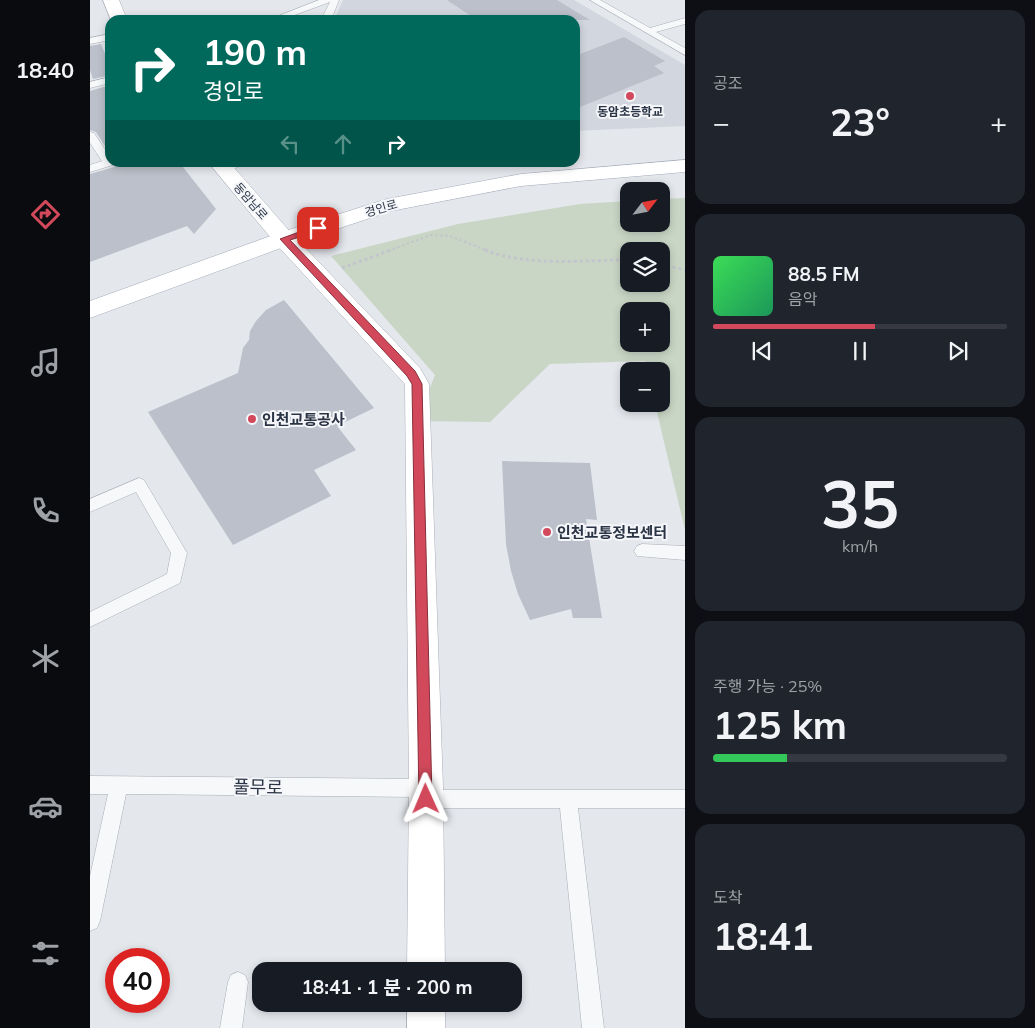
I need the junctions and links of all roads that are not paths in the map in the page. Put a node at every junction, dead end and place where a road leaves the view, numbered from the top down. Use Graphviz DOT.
graph roads {
  1 [pos="111,0"];
  2 [pos="327,0"];
  3 [pos="335,0"];
  4 [pos="594,0"];
  5 [pos="117,15"];
  6 [pos="286,15"];
  7 [pos="328,15"];
  8 [pos="685,21"];
  9 [pos="649,31"];
  10 [pos="105,38"];
  11 [pos="90,41"];
  12 [pos="685,52"];
  13 [pos="105,81"];
  14 [pos="90,85"];
  15 [pos="90,135"];
  16 [pos="105,156"];
  17 [pos="105,164"];
  18 [pos="685,166"];
  19 [pos="229,167"];
  20 [pos="90,169"];
  21 [pos="284,239"];
  22 [pos="90,310"];
  23 [pos="90,506"];
  24 [pos="642,551"];
  25 [pos="685,553"];
  26 [pos="90,620"];
  27 [pos="90,785"];
  28 [pos="119,786"];
  29 [pos="426,794"];
  30 [pos="568,799"];
  31 [pos="685,799"];
  32 [pos="90,921"];
  33 [pos="426,962"];
  34 [pos="238,982"];
  35 [pos="426,1012"];
  36 [pos="232,1028"];
  37 [pos="426,1028"];
  38 [pos="593,1028"];
  1 -- 5 [label="street"];
  2 -- 6 [label="lane"];
  3 -- 7 [label="lane"];
  4 -- 9 [label="lane"];
  8 -- 9 [label="lane"];
  9 -- 12 [label="lane"];
  10 -- 11 [label="lane"];
  13 -- 14 [label="lane"];
  15 -- 16 [label="lane"];
  17 -- 20 [label="lane"];
  18 -- 21 [label="street, 경인로"];
  19 -- 21 [label="street, 동암남로"];
  21 -- 22 [label="street, 경인로"];
  21 -- 29 [label="street, 동암남로"];
  23 -- 26 [label="lane"];
  24 -- 25 [label="lane"];
  27 -- 28 [label="lane, 풀무로"];
  28 -- 29 [label="lane, 풀무로"];
  28 -- 32 [label="lane"];
  29 -- 30 [label="lane, 풀무로"];
  29 -- 33 [label="street, 동암남로"];
  30 -- 31 [label="lane, 풀무로"];
  30 -- 38 [label="lane"];
  34 -- 36 [label="lane"];
  35 -- 37 [label="street"];
}
